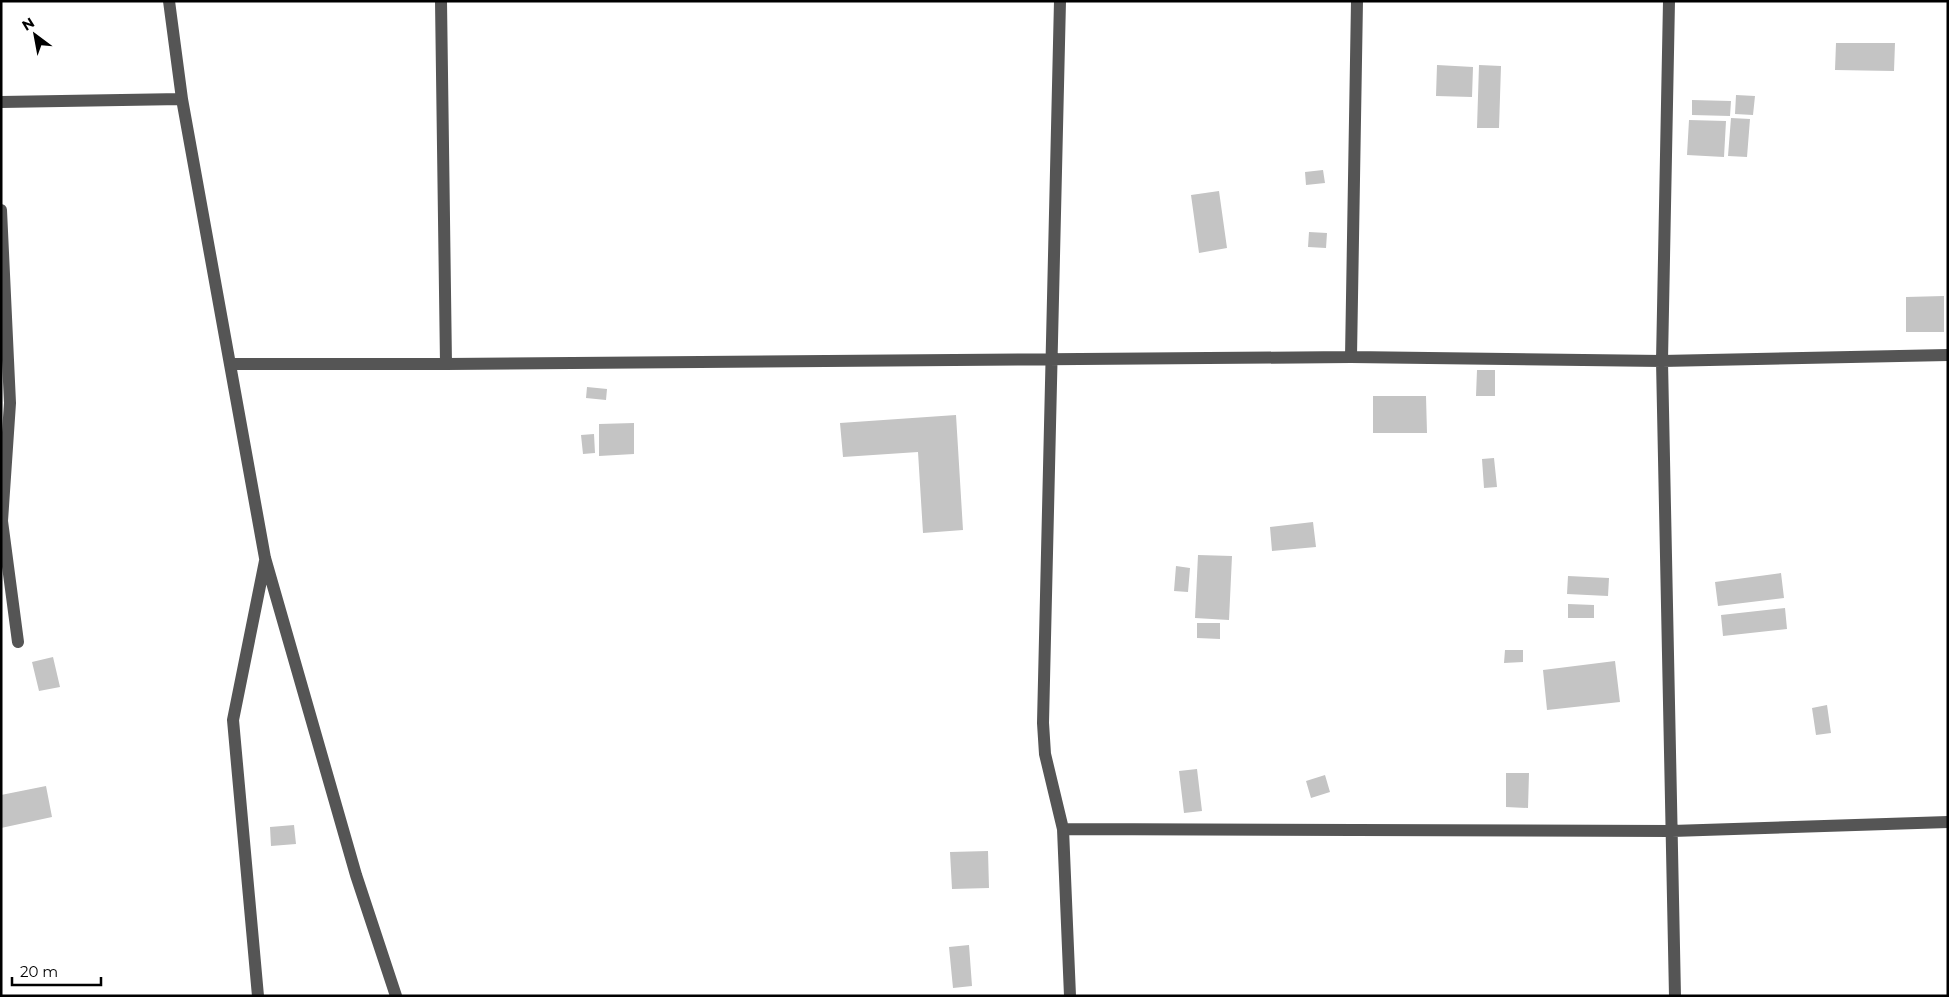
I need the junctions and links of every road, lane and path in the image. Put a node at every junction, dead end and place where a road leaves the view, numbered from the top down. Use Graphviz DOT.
graph roads {
  1 [pos="169,1"];
  2 [pos="441,1"];
  3 [pos="1060,1"];
  4 [pos="1357,1"];
  5 [pos="1669,1"];
  6 [pos="182,99"];
  7 [pos="1,102"];
  8 [pos="1,210"];
  9 [pos="1948,355"];
  10 [pos="1051,358"];
  11 [pos="1351,358"];
  12 [pos="1662,361"];
  13 [pos="230,364"];
  14 [pos="446,364"];
  15 [pos="265,558"];
  16 [pos="18,642"];
  17 [pos="1948,822"];
  18 [pos="1063,829"];
  19 [pos="1672,831"];
  20 [pos="258,996"];
  21 [pos="396,996"];
  22 [pos="1070,996"];
  23 [pos="1675,996"];
  1 -- 6 [label="street"];
  2 -- 14 [label="street"];
  3 -- 10 [label="street"];
  4 -- 11 [label="street"];
  5 -- 12 [label="street"];
  6 -- 7 [label="street"];
  6 -- 13 [label="street"];
  8 -- 16 [label="street"];
  9 -- 12 [label="street"];
  10 -- 11 [label="street"];
  10 -- 14 [label="street"];
  10 -- 18 [label="street"];
  11 -- 12 [label="street"];
  12 -- 19 [label="street"];
  13 -- 14 [label="street"];
  13 -- 15 [label="street"];
  15 -- 20 [label="street"];
  15 -- 21 [label="street"];
  17 -- 19 [label="street"];
  18 -- 19 [label="street"];
  18 -- 22 [label="street"];
  19 -- 23 [label="street"];
}
